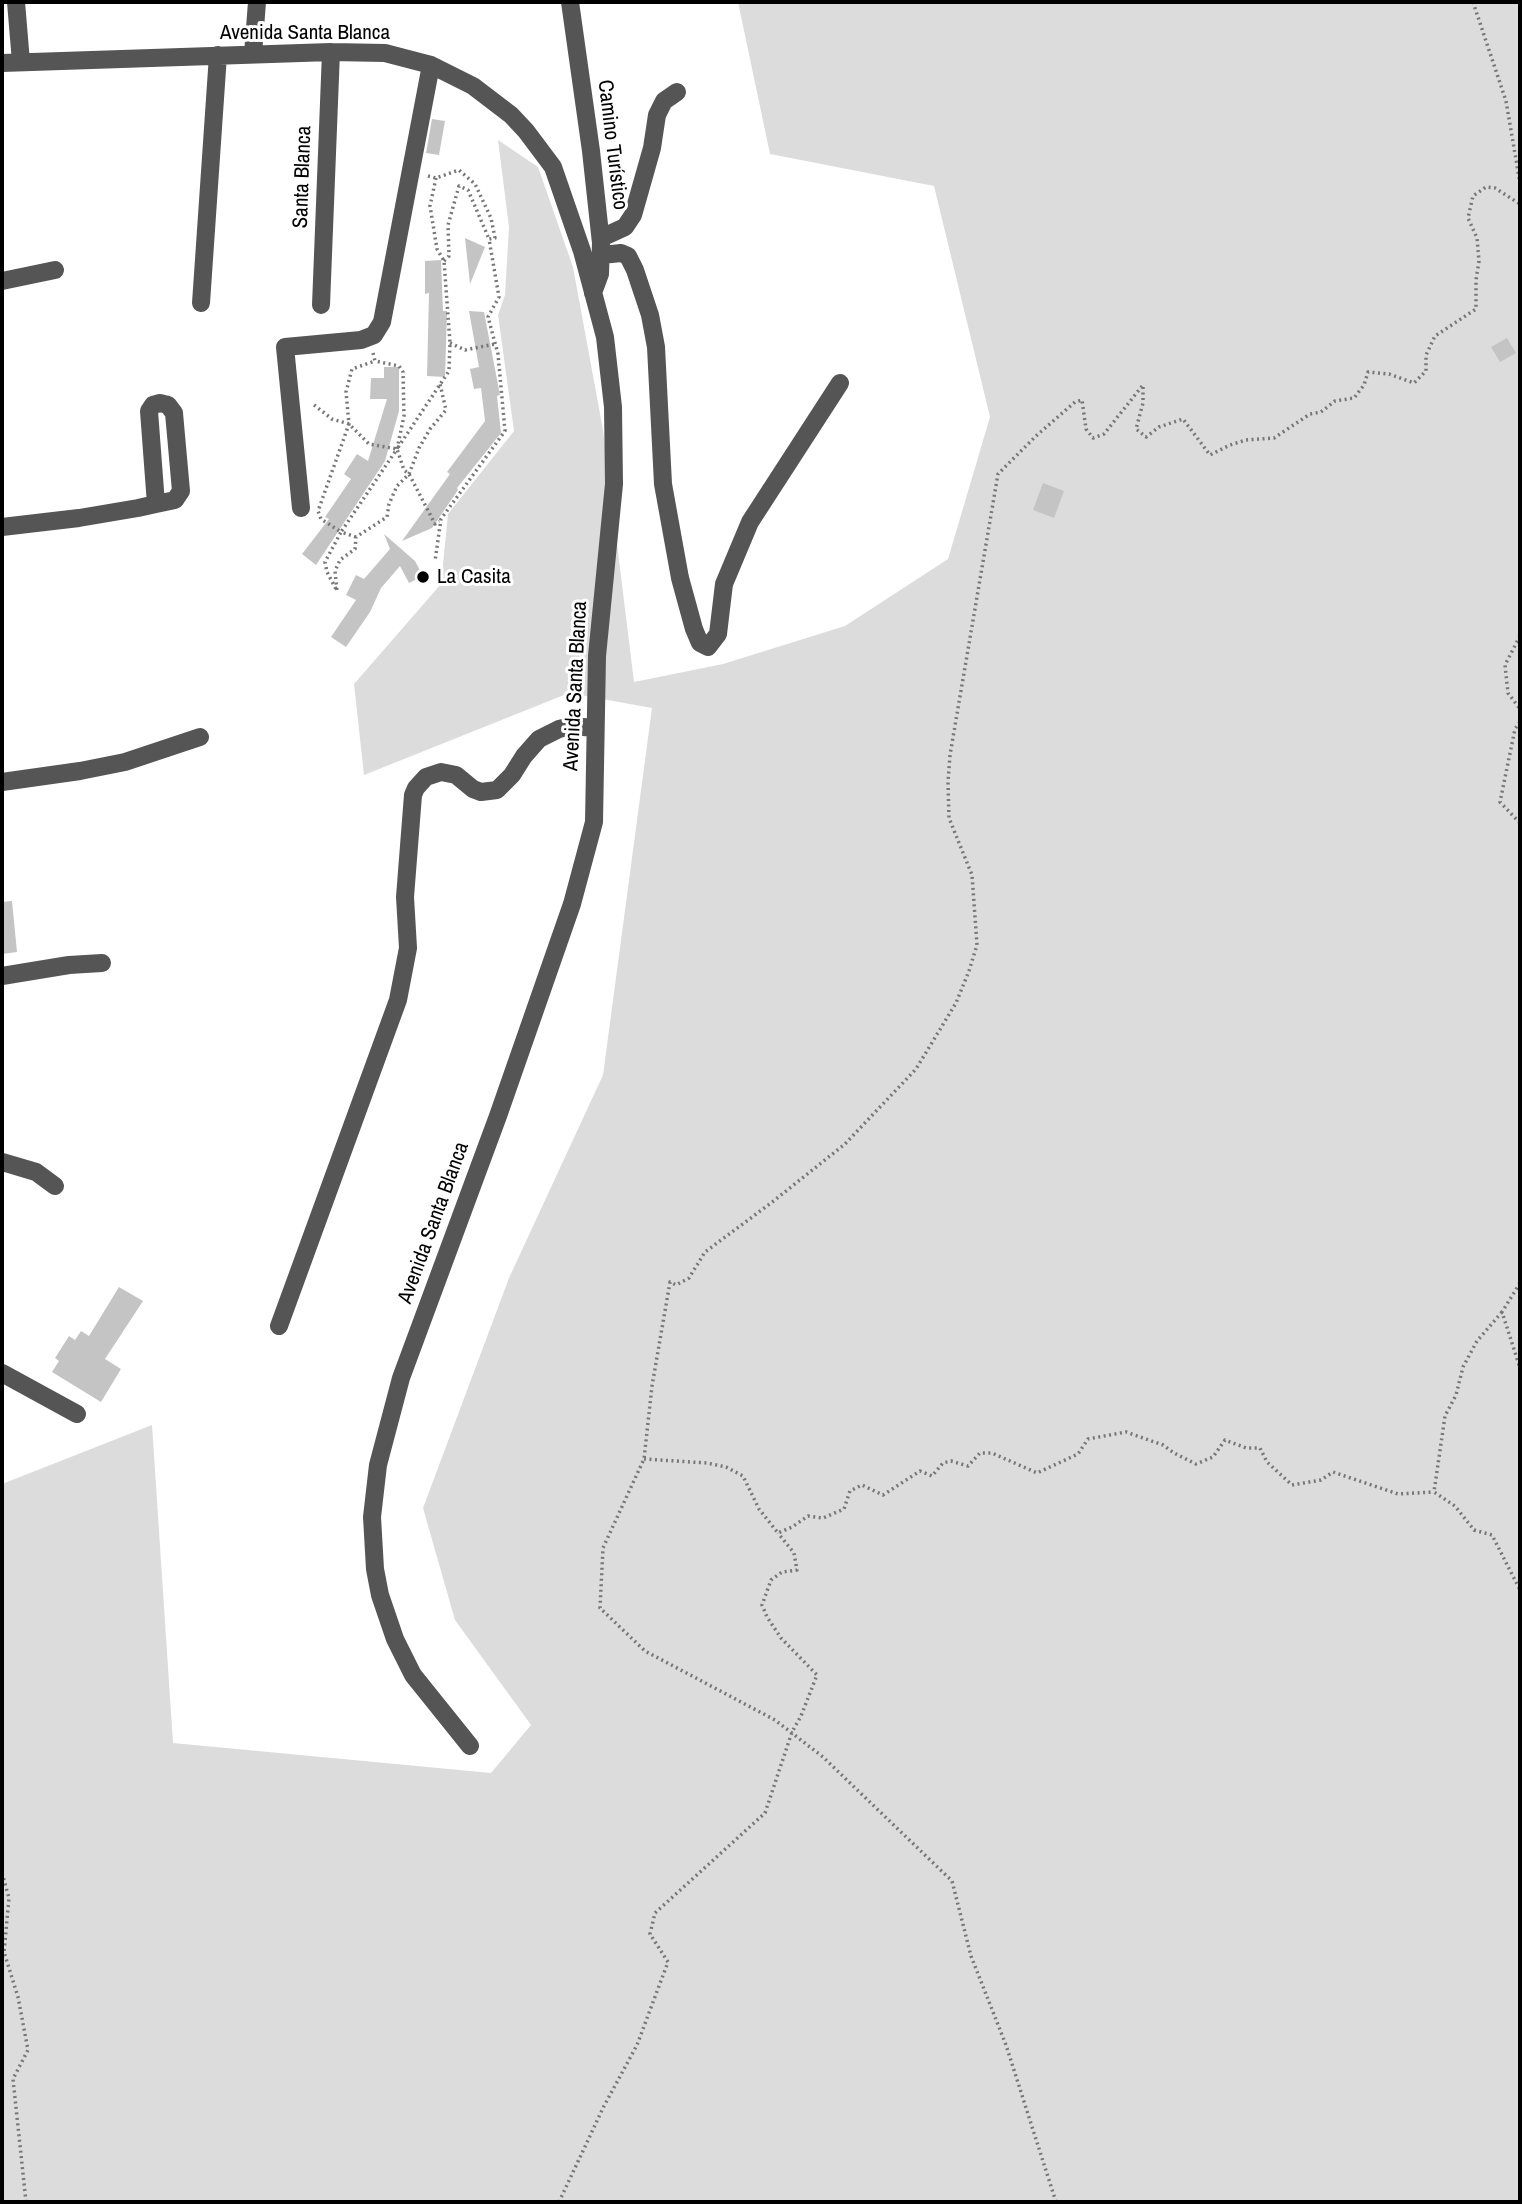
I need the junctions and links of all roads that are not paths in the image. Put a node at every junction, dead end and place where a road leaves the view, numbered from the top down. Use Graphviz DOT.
graph roads {
  1 [pos="16,2"];
  2 [pos="257,2"];
  3 [pos="570,2"];
  4 [pos="331,52"];
  5 [pos="253,54"];
  6 [pos="218,55"];
  7 [pos="20,62"];
  8 [pos="2,63"];
  9 [pos="431,65"];
  10 [pos="677,92"];
  11 [pos="601,247"];
  12 [pos="55,270"];
  13 [pos="2,281"];
  14 [pos="593,293"];
  15 [pos="201,303"];
  16 [pos="321,304"];
  17 [pos="840,383"];
  18 [pos="156,504"];
  19 [pos="301,508"];
  20 [pos="2,527"];
  21 [pos="595,728"];
  22 [pos="200,737"];
  23 [pos="2,782"];
  24 [pos="102,963"];
  25 [pos="2,976"];
  26 [pos="2,1162"];
  27 [pos="55,1186"];
  28 [pos="279,1326"];
  29 [pos="2,1373"];
  30 [pos="77,1414"];
  31 [pos="470,1746"];
  1 -- 7 [label="street"];
  2 -- 5 [label="street"];
  3 -- 11 [label="street, Camino Turístico"];
  4 -- 5 [label="street, Avenida Santa Blanca"];
  4 -- 9 [label="street, Avenida Santa Blanca"];
  4 -- 16 [label="street, Santa Blanca"];
  5 -- 6 [label="street, Avenida Santa Blanca"];
  6 -- 7 [label="street, Avenida Santa Blanca"];
  6 -- 15 [label="street"];
  7 -- 8 [label="street, Avenida Santa Blanca"];
  9 -- 14 [label="street, Avenida Santa Blanca"];
  9 -- 19 [label="street"];
  10 -- 11 [label="street"];
  11 -- 14 [label="street, Camino Turístico"];
  11 -- 17 [label="street"];
  12 -- 13 [label="street"];
  14 -- 21 [label="street, Avenida Santa Blanca"];
  18 -- 18 [label="street"];
  18 -- 20 [label="street"];
  21 -- 28 [label="street"];
  21 -- 31 [label="street, Avenida Santa Blanca"];
  22 -- 23 [label="street"];
  24 -- 25 [label="street"];
  26 -- 27 [label="street"];
  29 -- 30 [label="street"];
}
